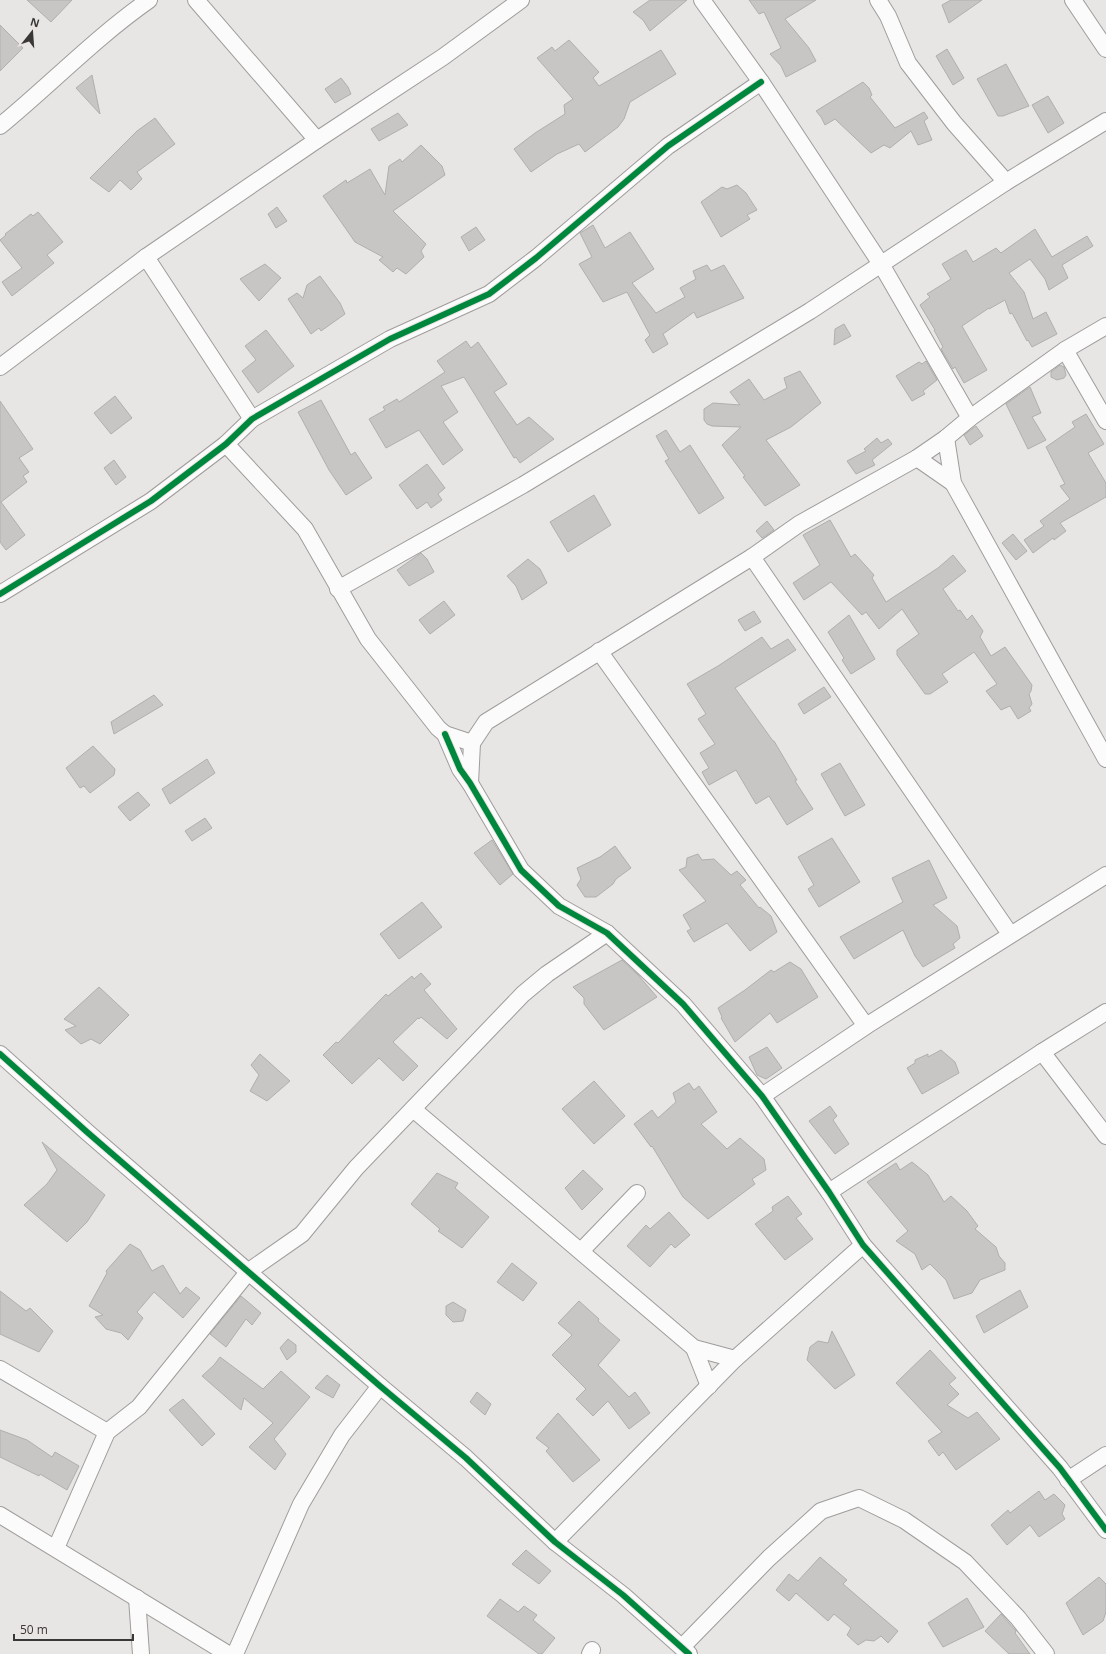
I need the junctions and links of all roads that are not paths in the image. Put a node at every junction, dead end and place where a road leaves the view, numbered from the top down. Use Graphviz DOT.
graph roads {
  1 [pos="149,0"];
  2 [pos="196,0"];
  3 [pos="521,0"];
  4 [pos="702,0"];
  5 [pos="878,0"];
  6 [pos="1073,0"];
  7 [pos="1106,49"];
  8 [pos="761,82"];
  9 [pos="1106,121"];
  10 [pos="0,126"];
  11 [pos="316,140"];
  12 [pos="1006,182"];
  13 [pos="146,257"];
  14 [pos="881,264"];
  15 [pos="1106,326"];
  16 [pos="1065,350"];
  17 [pos="0,366"];
  18 [pos="970,418"];
  19 [pos="252,419"];
  20 [pos="1106,421"];
  21 [pos="946,438"];
  22 [pos="226,444"];
  23 [pos="917,458"];
  24 [pos="953,483"];
  25 [pos="752,557"];
  26 [pos="338,589"];
  27 [pos="0,594"];
  28 [pos="599,652"];
  29 [pos="445,734"];
  30 [pos="472,742"];
  31 [pos="1106,759"];
  32 [pos="470,783"];
  33 [pos="1106,875"];
  34 [pos="607,933"];
  35 [pos="1010,934"];
  36 [pos="1106,1012"];
  37 [pos="866,1026"];
  38 [pos="1042,1052"];
  39 [pos="0,1054"];
  40 [pos="762,1096"];
  41 [pos="413,1108"];
  42 [pos="1106,1136"];
  43 [pos="829,1192"];
  44 [pos="637,1193"];
  45 [pos="863,1245"];
  46 [pos="581,1252"];
  47 [pos="249,1272"];
  48 [pos="694,1348"];
  49 [pos="736,1359"];
  50 [pos="0,1369"];
  51 [pos="380,1386"];
  52 [pos="709,1386"];
  53 [pos="107,1432"];
  54 [pos="1106,1455"];
  55 [pos="1068,1480"];
  56 [pos="0,1515"];
  57 [pos="1106,1530"];
  58 [pos="556,1542"];
  59 [pos="56,1548"];
  60 [pos="137,1598"];
  61 [pos="686,1651"];
  62 [pos="141,1654"];
  63 [pos="228,1654"];
  64 [pos="235,1654"];
  65 [pos="1046,1654"];
  1 -- 10 [label="street"];
  2 -- 11 [label="street"];
  3 -- 11 [label="street"];
  4 -- 8 [label="street"];
  5 -- 12 [label="street"];
  6 -- 7 [label="street"];
  8 -- 14 [label="street"];
  8 -- 19 [label="street"];
  9 -- 12 [label="street"];
  11 -- 13 [label="street"];
  12 -- 14 [label="street"];
  13 -- 17 [label="street"];
  13 -- 19 [label="street"];
  14 -- 18 [label="street"];
  14 -- 26 [label="street"];
  15 -- 16 [label="street"];
  16 -- 18 [label="street"];
  16 -- 20 [label="street"];
  18 -- 21 [label="street"];
  19 -- 22 [label="street"];
  21 -- 23 [label="street"];
  21 -- 24 [label="street"];
  22 -- 26 [label="street"];
  22 -- 27 [label="street"];
  23 -- 24 [label="street"];
  23 -- 25 [label="street"];
  24 -- 31 [label="street"];
  25 -- 28 [label="street"];
  25 -- 35 [label="street"];
  26 -- 29 [label="street"];
  28 -- 30 [label="street"];
  28 -- 37 [label="street"];
  29 -- 30 [label="street"];
  29 -- 32 [label="street"];
  30 -- 32 [label="street"];
  32 -- 34 [label="street"];
  33 -- 35 [label="street"];
  34 -- 40 [label="street"];
  34 -- 41 [label="street"];
  35 -- 37 [label="street"];
  36 -- 38 [label="street"];
  37 -- 40 [label="street"];
  38 -- 42 [label="street"];
  38 -- 43 [label="street"];
  39 -- 47 [label="street"];
  40 -- 43 [label="street"];
  41 -- 46 [label="street"];
  41 -- 47 [label="street"];
  43 -- 45 [label="street"];
  44 -- 46 [label="street"];
  45 -- 49 [label="street"];
  45 -- 55 [label="street"];
  46 -- 48 [label="street"];
  47 -- 51 [label="street"];
  47 -- 53 [label="street"];
  48 -- 49 [label="street"];
  48 -- 52 [label="street"];
  49 -- 52 [label="street"];
  50 -- 53 [label="street"];
  51 -- 58 [label="street"];
  51 -- 64 [label="street"];
  52 -- 58 [label="street"];
  53 -- 59 [label="street"];
  54 -- 55 [label="street"];
  55 -- 57 [label="street"];
  56 -- 59 [label="street"];
  58 -- 61 [label="street"];
  59 -- 60 [label="street"];
  60 -- 62 [label="street"];
  60 -- 63 [label="street"];
  61 -- 65 [label="street"];
}
